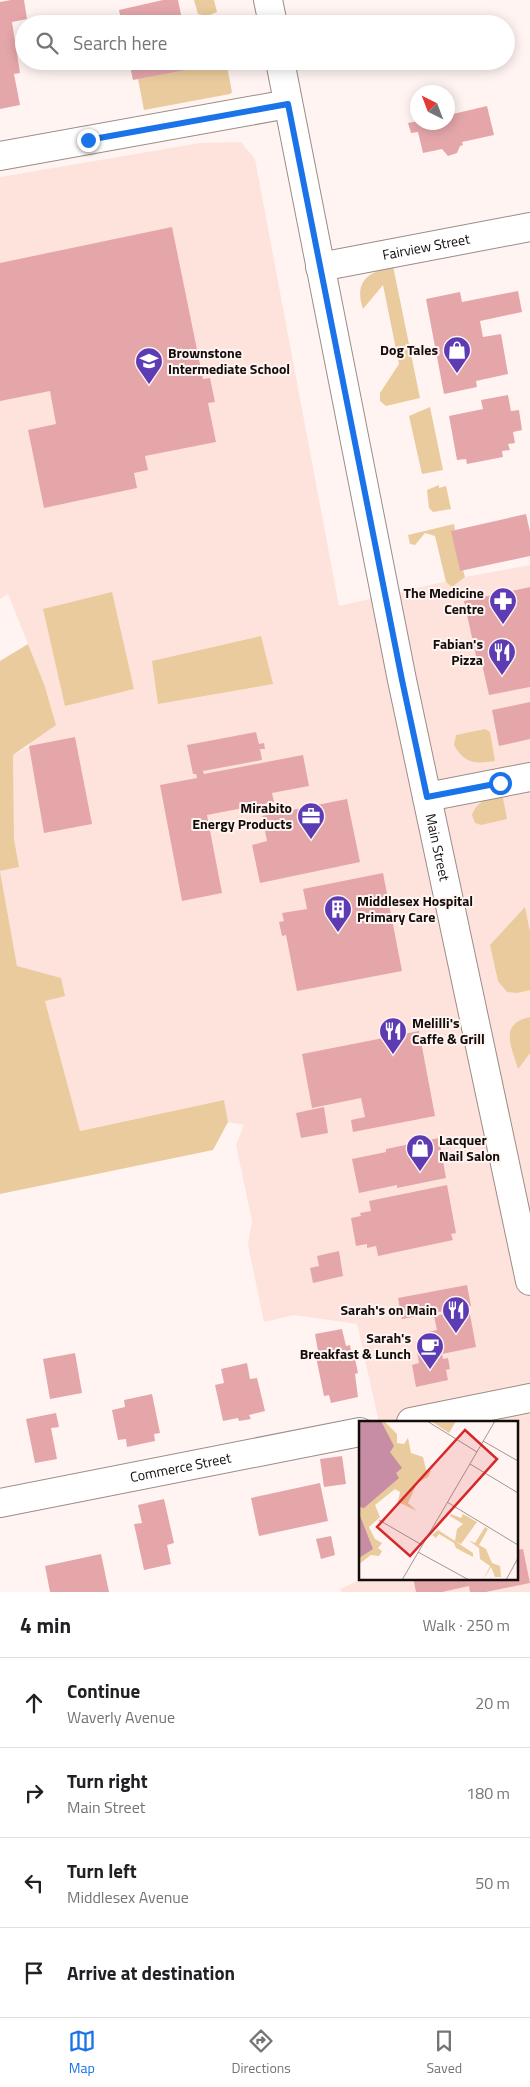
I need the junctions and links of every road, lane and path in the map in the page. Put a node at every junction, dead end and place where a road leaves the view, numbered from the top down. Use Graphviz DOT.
graph roads {
  1 [pos="268,0"];
  2 [pos="270,15"];
  3 [pos="282,70"];
  4 [pos="288,104"];
  5 [pos="0,156"];
  6 [pos="530,227"];
  7 [pos="320,267"];
  8 [pos="530,777"];
  9 [pos="427,797"];
  10 [pos="530,1281"];
  11 [pos="530,1398"];
  12 [pos="416,1421"];
  13 [pos="359,1432"];
  14 [pos="0,1504"];
  1 -- 2 [label="main road"];
  3 -- 4 [label="main road, Main Street"];
  4 -- 5 [label="main road"];
  4 -- 7 [label="main road, Main Street"];
  6 -- 7 [label="main road, Fairview Street"];
  7 -- 9 [label="main road, Main Street"];
  8 -- 9 [label="main road"];
  9 -- 10 [label="main road, Main Street"];
  11 -- 12 [label="main road"];
  13 -- 14 [label="main road, Commerce Street"];
}
